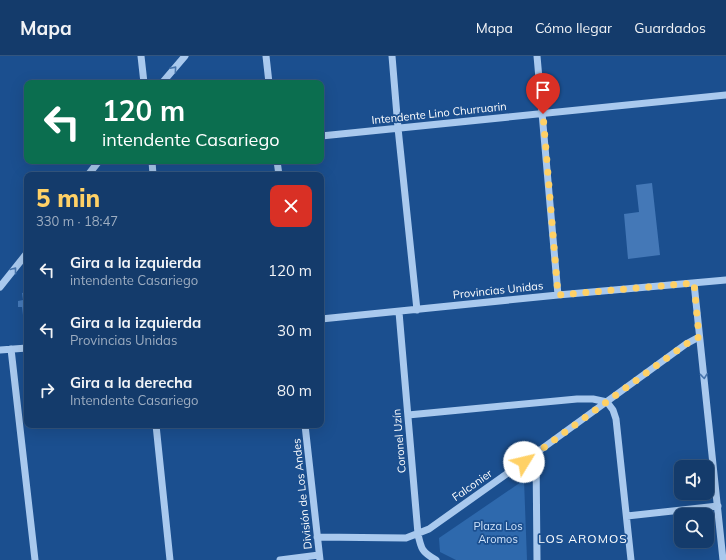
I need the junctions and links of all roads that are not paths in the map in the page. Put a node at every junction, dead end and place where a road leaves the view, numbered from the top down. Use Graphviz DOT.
graph roads {
  1 [pos="142,56"];
  2 [pos="185,56"];
  3 [pos="266,56"];
  4 [pos="392,56"];
  5 [pos="537,56"];
  6 [pos="144,80"];
  7 [pos="165,80"];
  8 [pos="269,80"];
  9 [pos="726,95"];
  10 [pos="543,114"];
  11 [pos="398,128"];
  12 [pos="324,136"];
  13 [pos="97,164"];
  14 [pos="90,172"];
  15 [pos="24,257"];
  16 [pos="726,280"];
  17 [pos="694,283"];
  18 [pos="0,287"];
  19 [pos="558,295"];
  20 [pos="417,310"];
  21 [pos="399,312"];
  22 [pos="324,319"];
  23 [pos="699,337"];
  24 [pos="24,348"];
  25 [pos="11,349"];
  26 [pos="0,350"];
  27 [pos="607,402"];
  28 [pos="408,415"];
  29 [pos="156,428"];
  30 [pos="305,428"];
  31 [pos="536,453"];
  32 [pos="718,506"];
  33 [pos="627,516"];
  34 [pos="418,534"];
  35 [pos="317,537"];
  36 [pos="320,558"];
  37 [pos="35,560"];
  38 [pos="170,560"];
  39 [pos="280,560"];
  40 [pos="436,560"];
  41 [pos="537,560"];
  42 [pos="632,560"];
  43 [pos="723,560"];
  1 -- 6 [label="street"];
  7 -- 2 [label="street, one-way"];
  3 -- 8 [label="street"];
  4 -- 11 [label="street"];
  5 -- 10 [label="street"];
  9 -- 10 [label="street, Intendente Lino Churruarin"];
  10 -- 11 [label="street, Intendente Lino Churruarin"];
  10 -- 19 [label="street"];
  11 -- 12 [label="street, Intendente Lino Churruarin"];
  11 -- 20 [label="street"];
  13 -- 14 [label="street"];
  18 -- 15 [label="street, one-way"];
  16 -- 17 [label="street, Provincias Unidas"];
  17 -- 19 [label="street, Provincias Unidas"];
  17 -- 23 [label="street"];
  19 -- 20 [label="street, Provincias Unidas"];
  20 -- 21 [label="street, Provincias Unidas"];
  21 -- 22 [label="street, Provincias Unidas"];
  21 -- 28 [label="street, Coronel Uzín"];
  23 -- 27 [label="street, Falconier"];
  23 -- 32 [label="street, one-way"];
  24 -- 25 [label="street"];
  25 -- 26 [label="street"];
  25 -- 37 [label="street"];
  27 -- 28 [label="street"];
  27 -- 31 [label="street, Falconier"];
  27 -- 33 [label="street"];
  28 -- 34 [label="street, Coronel Uzín"];
  29 -- 38 [label="street"];
  30 -- 35 [label="street, División de Los Andes"];
  31 -- 34 [label="street, Falconier"];
  31 -- 41 [label="street"];
  32 -- 33 [label="street"];
  32 -- 43 [label="street"];
  33 -- 42 [label="street"];
  34 -- 35 [label="street, Falconier"];
  34 -- 40 [label="street, Coronel Uzín"];
  35 -- 36 [label="street, División de Los Andes"];
  36 -- 39 [label="street"];
}
